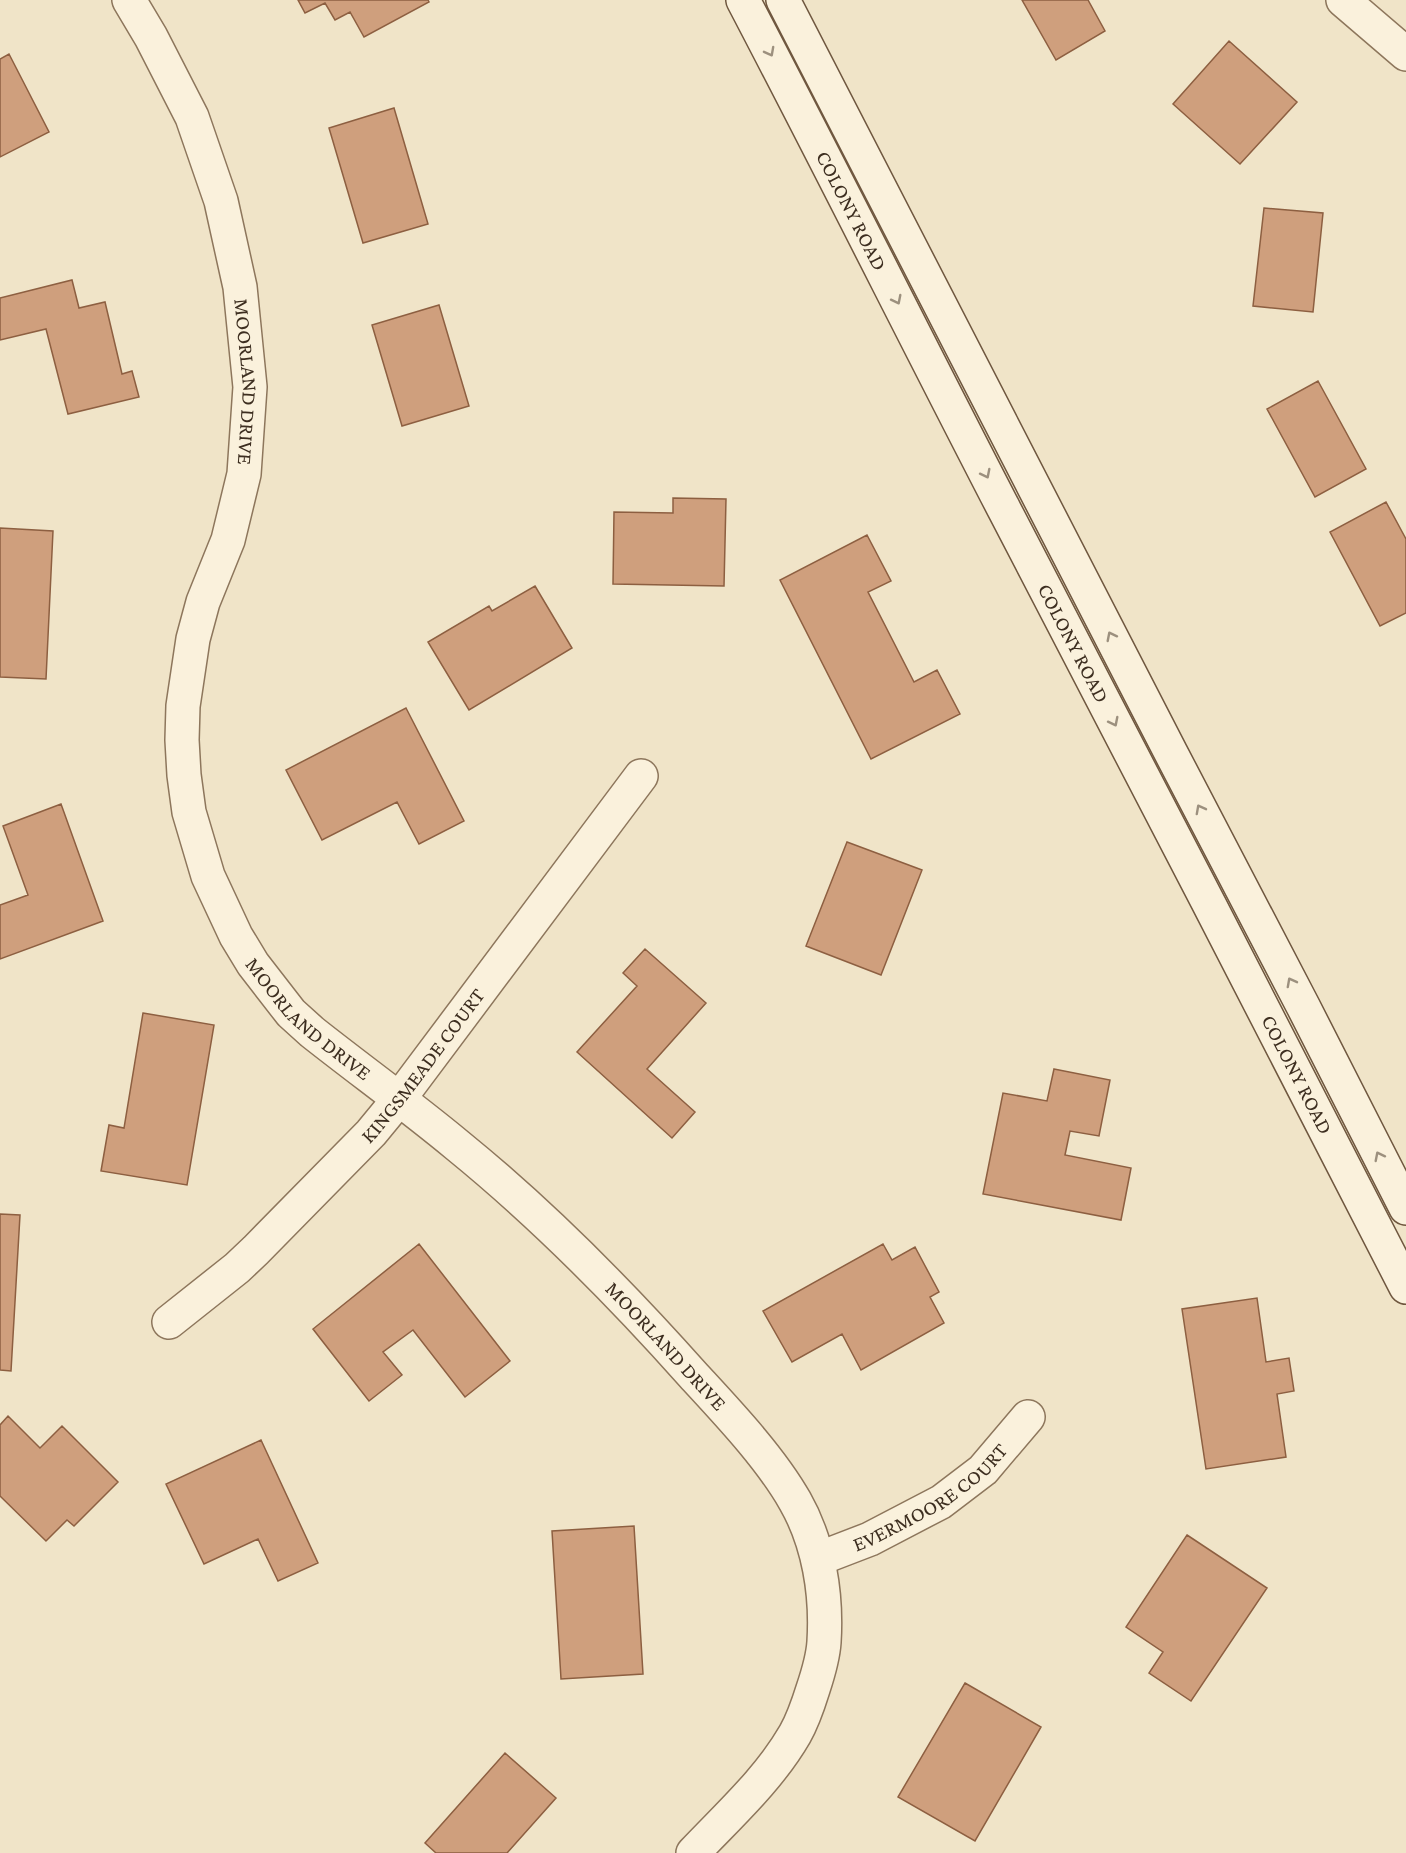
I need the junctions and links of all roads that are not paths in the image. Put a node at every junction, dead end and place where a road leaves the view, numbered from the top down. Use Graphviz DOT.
graph roads {
  1 [pos="129,0"];
  2 [pos="743,0"];
  3 [pos="783,0"];
  4 [pos="1343,0"];
  5 [pos="1406,54"];
  6 [pos="641,776"];
  7 [pos="399,1099"];
  8 [pos="1406,1208"];
  9 [pos="1406,1287"];
  10 [pos="169,1322"];
  11 [pos="1028,1417"];
  12 [pos="818,1559"];
  13 [pos="693,1853"];
  1 -- 7 [label="street, MOORLAND DRIVE"];
  2 -- 9 [label="street, COLONY ROAD, one-way"];
  8 -- 3 [label="street, COLONY ROAD, one-way"];
  4 -- 5 [label="street"];
  6 -- 7 [label="street, KINGSMEADE COURT"];
  7 -- 10 [label="street, KINGSMEADE COURT"];
  7 -- 12 [label="street, MOORLAND DRIVE"];
  11 -- 12 [label="street, EVERMOORE COURT"];
  12 -- 13 [label="street, MOORLAND DRIVE"];
}
